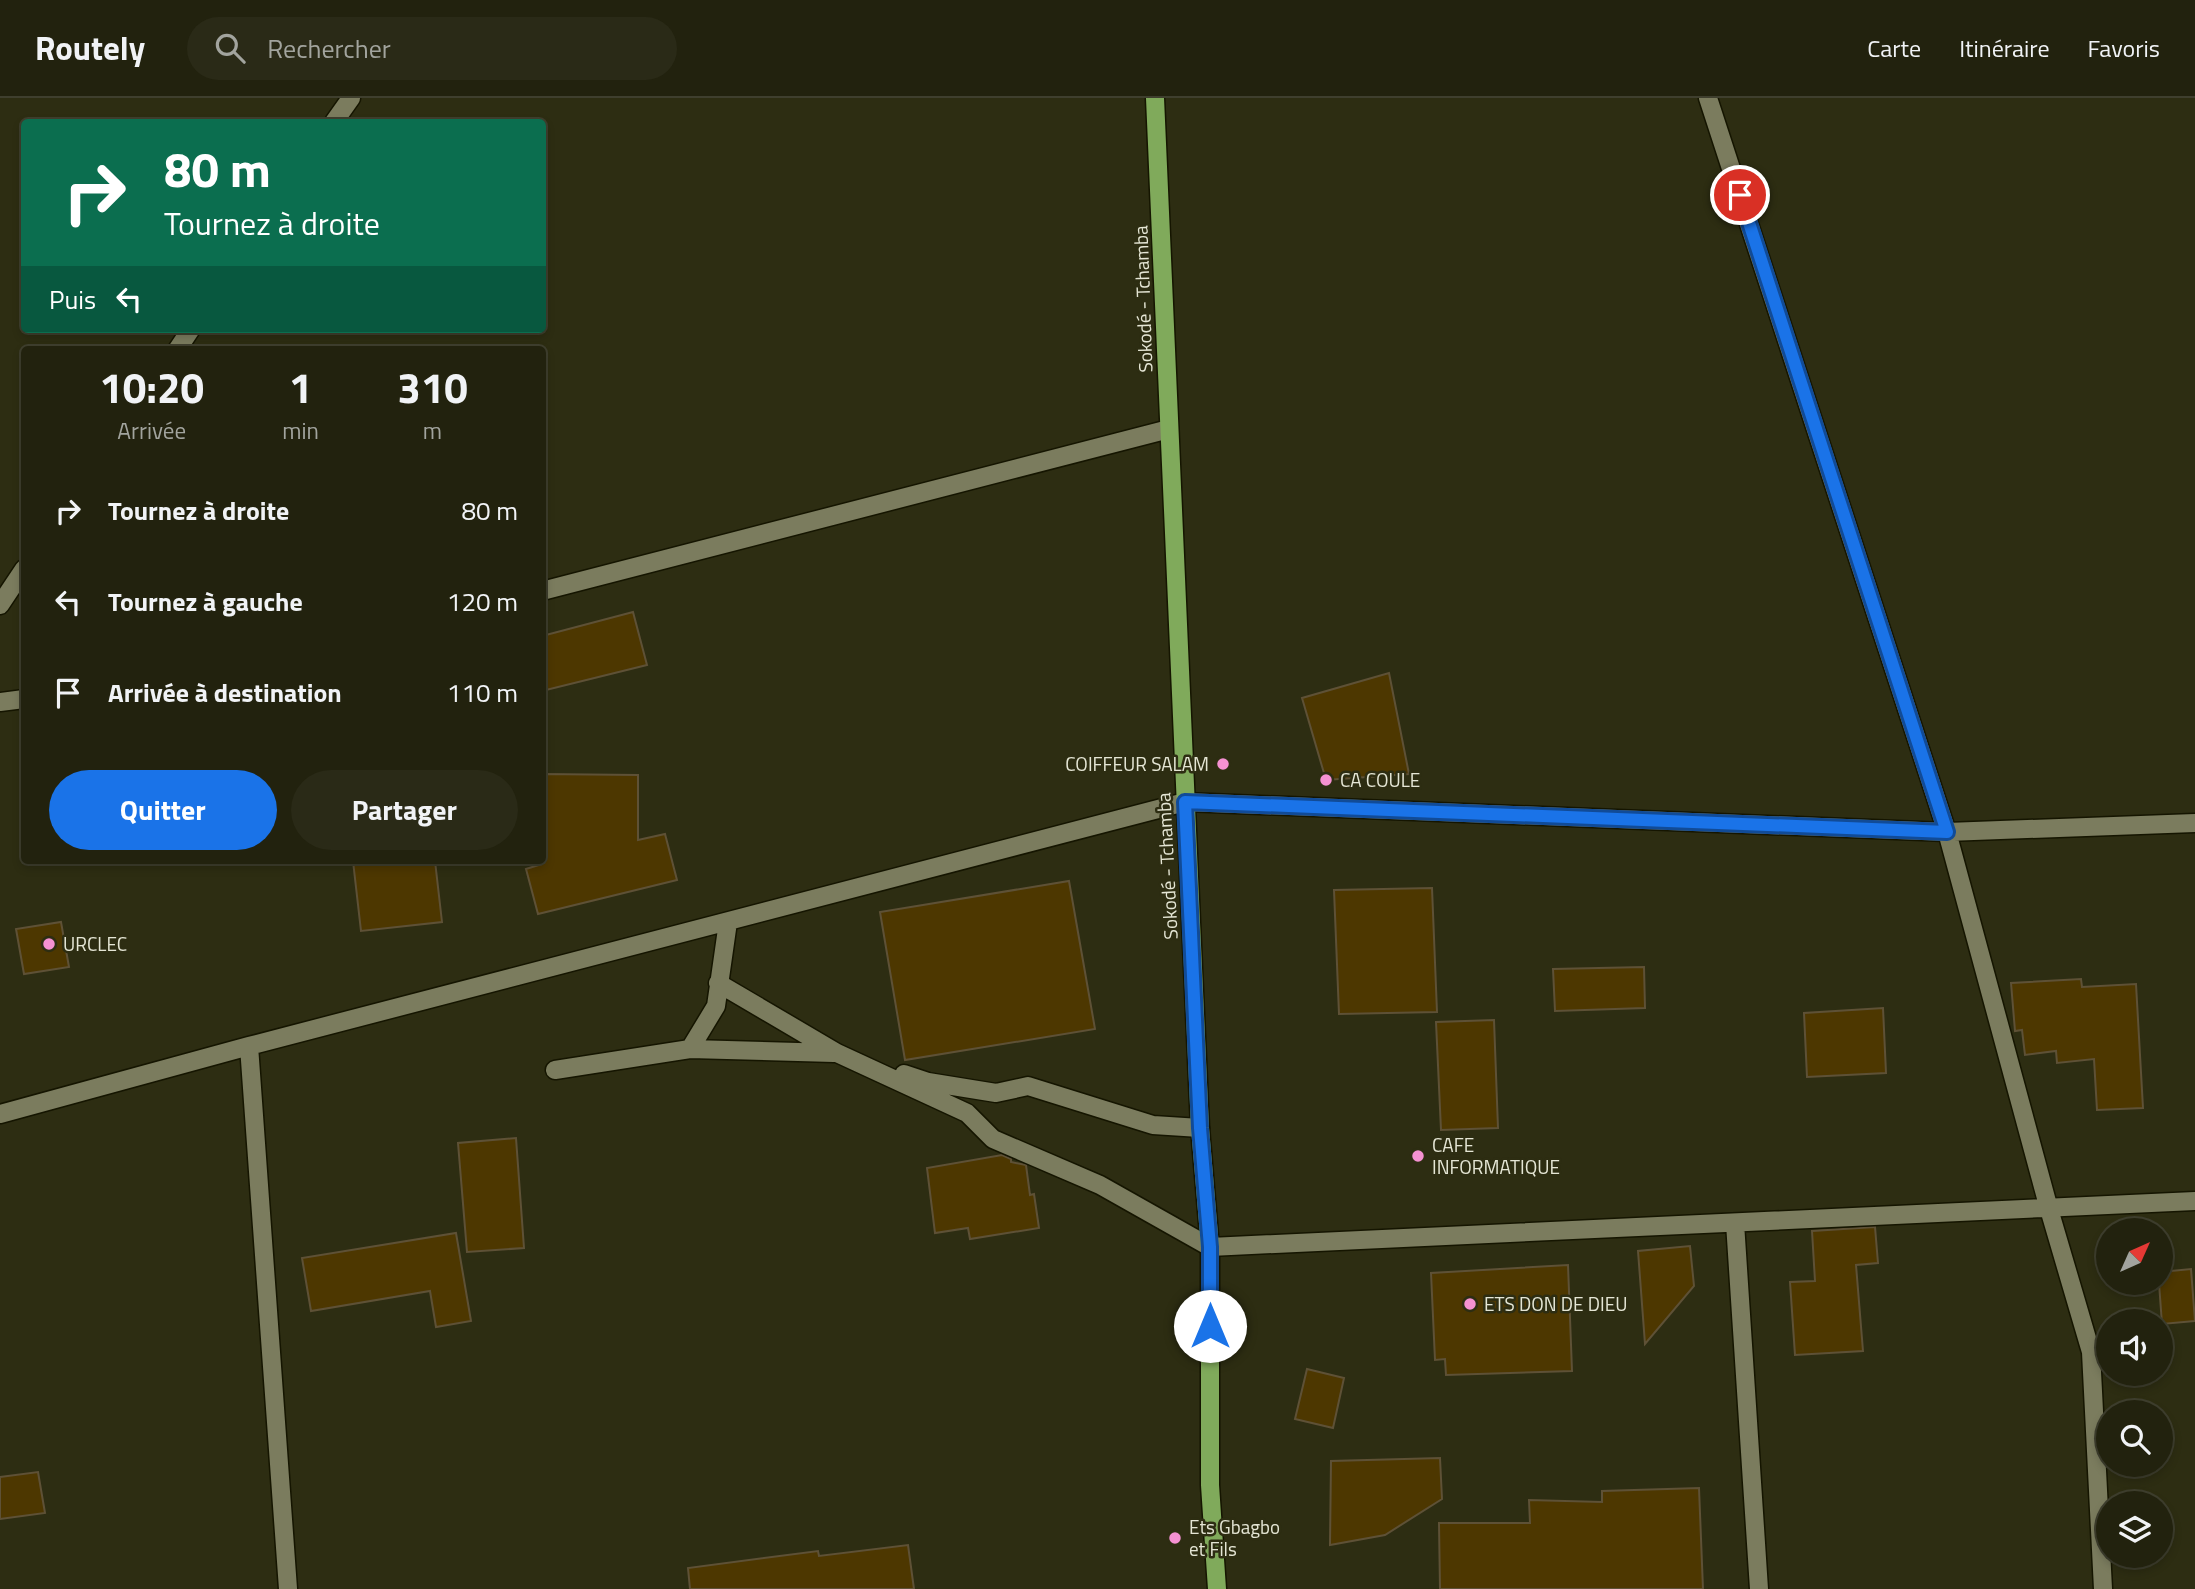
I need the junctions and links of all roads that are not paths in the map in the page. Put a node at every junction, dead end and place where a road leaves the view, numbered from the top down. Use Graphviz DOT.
graph roads {
  1 [pos="351,98"];
  2 [pos="1156,98"];
  3 [pos="1708,98"];
  4 [pos="336,119"];
  5 [pos="1170,429"];
  6 [pos="21,574"];
  7 [pos="546,590"];
  8 [pos="0,605"];
  9 [pos="21,699"];
  10 [pos="0,702"];
  11 [pos="1185,802"];
  12 [pos="2195,822"];
  13 [pos="1947,832"];
  14 [pos="728,922"];
  15 [pos="718,983"];
  16 [pos="249,1046"];
  17 [pos="690,1049"];
  18 [pos="837,1053"];
  19 [pos="555,1070"];
  20 [pos="0,1114"];
  21 [pos="1200,1128"];
  22 [pos="2195,1201"];
  23 [pos="2049,1209"];
  24 [pos="1735,1223"];
  25 [pos="1210,1247"];
  26 [pos="288,1589"];
  27 [pos="1217,1589"];
  28 [pos="1759,1589"];
  29 [pos="2103,1589"];
  1 -- 4 [label="street"];
  2 -- 5 [label="main road, Sokodé - Tchamba"];
  3 -- 13 [label="street"];
  5 -- 7 [label="street"];
  5 -- 11 [label="main road, Sokodé - Tchamba"];
  6 -- 8 [label="street"];
  9 -- 10 [label="street"];
  11 -- 13 [label="street"];
  11 -- 14 [label="street"];
  11 -- 21 [label="main road, Sokodé - Tchamba"];
  12 -- 13 [label="street"];
  13 -- 23 [label="street"];
  14 -- 15 [label="street"];
  14 -- 16 [label="street"];
  15 -- 17 [label="street"];
  15 -- 18 [label="street"];
  16 -- 20 [label="street"];
  16 -- 26 [label="street"];
  17 -- 18 [label="street"];
  17 -- 19 [label="street"];
  18 -- 21 [label="street"];
  18 -- 25 [label="street"];
  21 -- 25 [label="main road, Sokodé - Tchamba"];
  22 -- 23 [label="street"];
  23 -- 24 [label="street"];
  23 -- 29 [label="street"];
  24 -- 25 [label="street"];
  24 -- 28 [label="street"];
  25 -- 27 [label="main road, Sokodé - Tchamba"];
}
